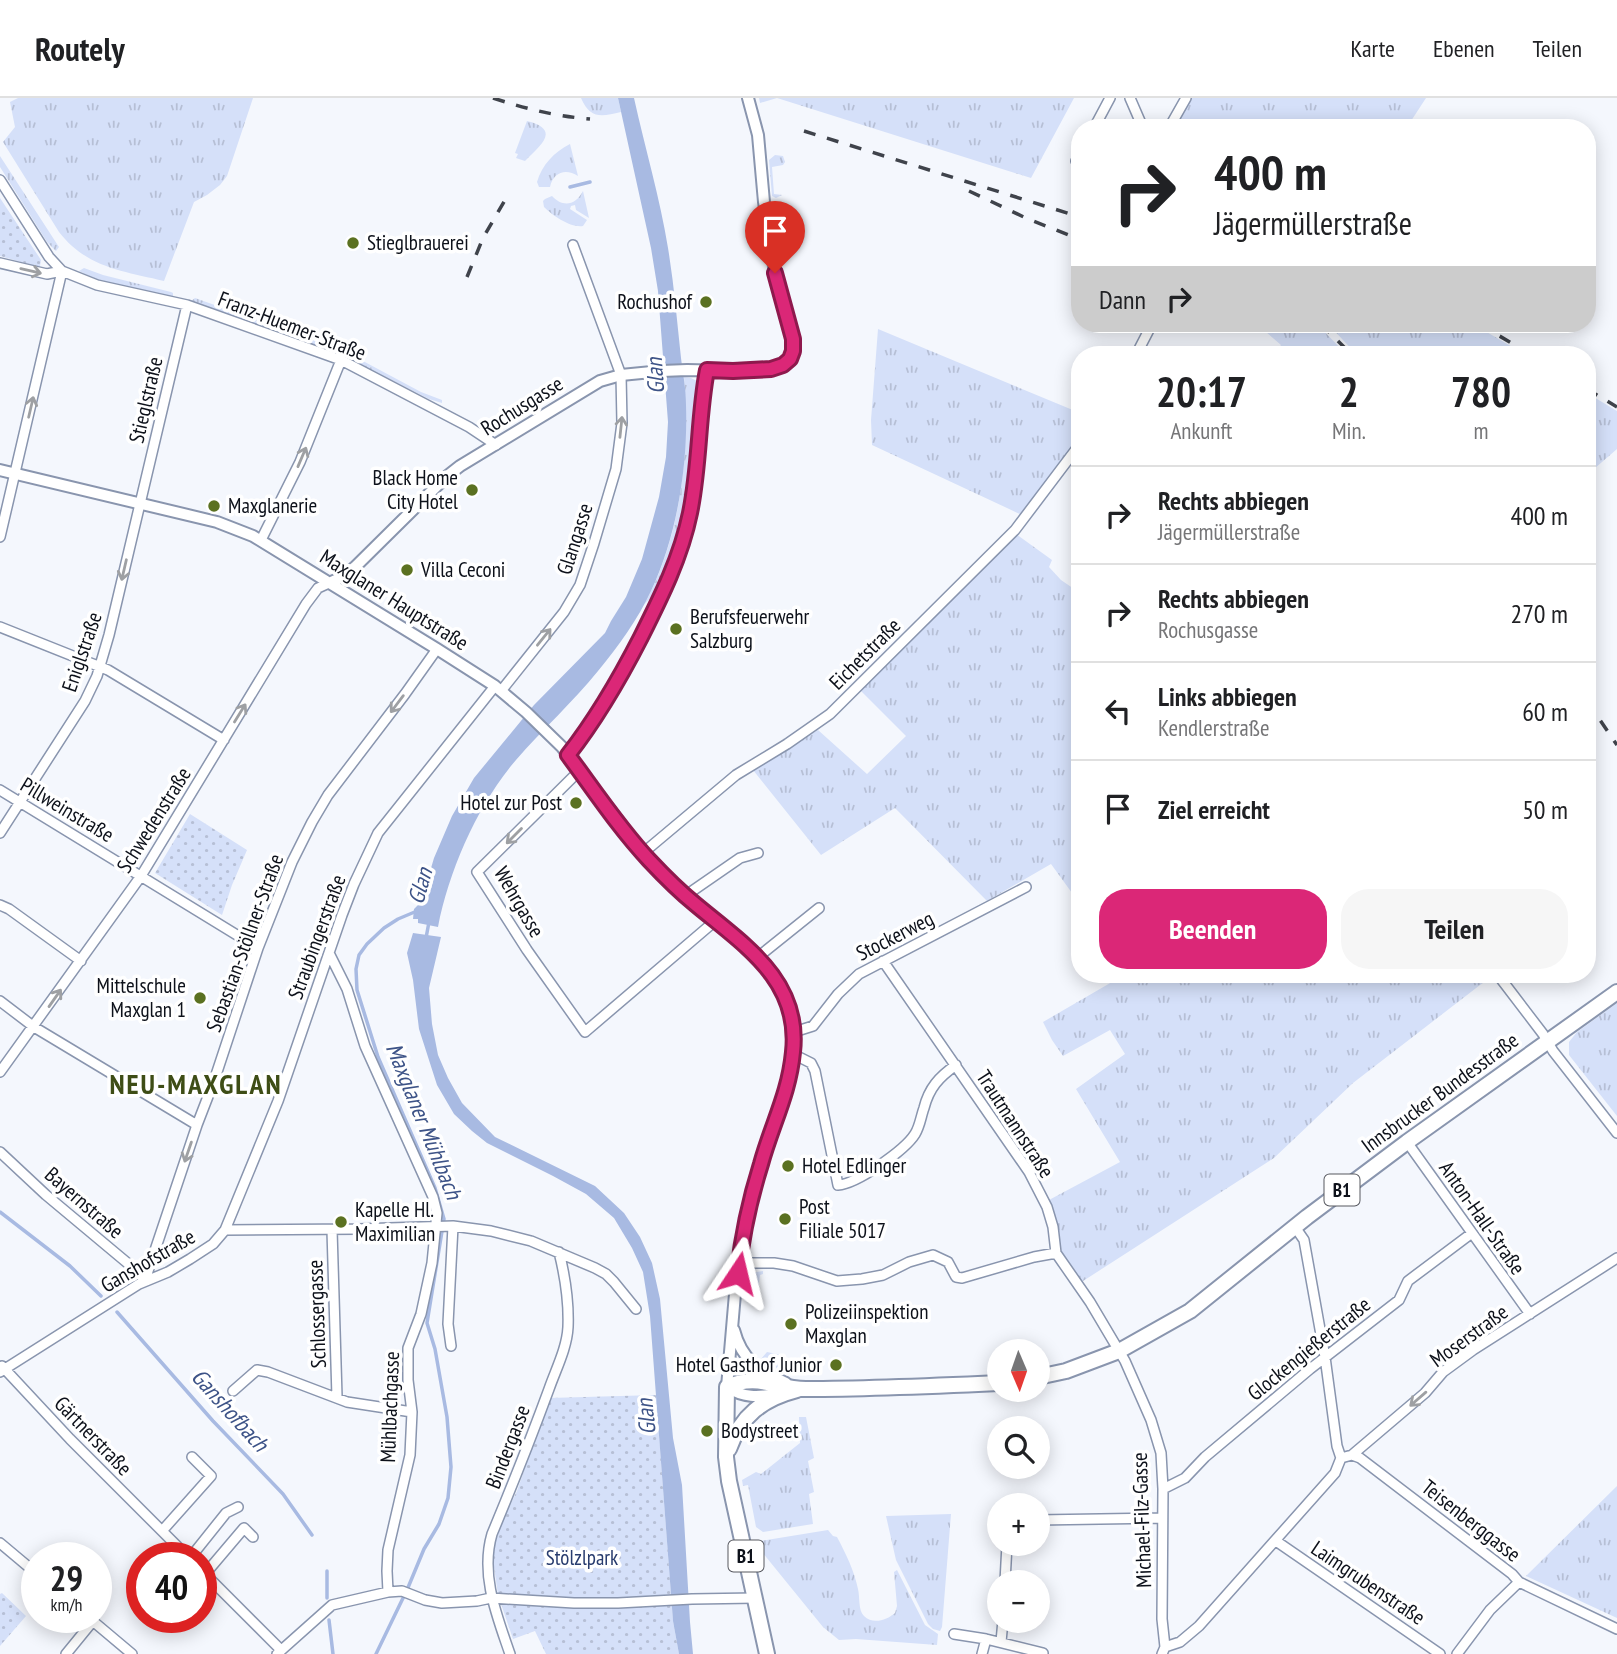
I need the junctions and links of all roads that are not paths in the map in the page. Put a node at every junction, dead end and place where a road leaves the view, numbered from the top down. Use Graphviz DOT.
graph roads {
  1 [pos="748,98"];
  2 [pos="1110,98"];
  3 [pos="1130,98"];
  4 [pos="1185,98"];
  5 [pos="1099,119"];
  6 [pos="1139,119"];
  7 [pos="1174,119"];
  8 [pos="0,180"];
  9 [pos="573,245"];
  10 [pos="0,263"];
  11 [pos="62,271"];
  12 [pos="187,305"];
  13 [pos="341,360"];
  14 [pos="707,370"];
  15 [pos="621,375"];
  16 [pos="496,444"];
  17 [pos="1071,456"];
  18 [pos="0,470"];
  19 [pos="16,474"];
  20 [pos="140,503"];
  21 [pos="0,537"];
  22 [pos="261,540"];
  23 [pos="329,583"];
  24 [pos="0,627"];
  25 [pos="437,649"];
  26 [pos="100,666"];
  27 [pos="498,688"];
  28 [pos="224,740"];
  29 [pos="568,755"];
  30 [pos="581,772"];
  31 [pos="0,790"];
  32 [pos="20,803"];
  33 [pos="0,833"];
  34 [pos="643,853"];
  35 [pos="758,853"];
  36 [pos="141,876"];
  37 [pos="1026,887"];
  38 [pos="685,895"];
  39 [pos="0,905"];
  40 [pos="819,908"];
  41 [pos="715,921"];
  42 [pos="258,948"];
  43 [pos="329,953"];
  44 [pos="758,957"];
  45 [pos="81,961"];
  46 [pos="883,961"];
  47 [pos="1504,983"];
  48 [pos="1617,992"];
  49 [pos="0,1001"];
  50 [pos="34,1027"];
  51 [pos="794,1032"];
  52 [pos="1548,1041"];
  53 [pos="793,1054"];
  54 [pos="956,1065"];
  55 [pos="0,1072"];
  56 [pos="197,1125"];
  57 [pos="1617,1133"];
  58 [pos="1407,1142"];
  59 [pos="0,1152"];
  60 [pos="444,1226"];
  61 [pos="1295,1227"];
  62 [pos="225,1230"];
  63 [pos="332,1230"];
  64 [pos="1472,1233"];
  65 [pos="559,1252"];
  66 [pos="1056,1253"];
  67 [pos="1617,1258"];
  68 [pos="739,1263"];
  69 [pos="145,1280"];
  70 [pos="636,1309"];
  71 [pos="1530,1314"];
  72 [pos="733,1326"];
  73 [pos="451,1346"];
  74 [pos="1119,1351"];
  75 [pos="1325,1357"];
  76 [pos="2,1369"];
  77 [pos="1050,1374"];
  78 [pos="987,1383"];
  79 [pos="727,1387"];
  80 [pos="802,1389"];
  81 [pos="233,1391"];
  82 [pos="783,1394"];
  83 [pos="337,1397"];
  84 [pos="412,1412"];
  85 [pos="1352,1455"];
  86 [pos="192,1457"];
  87 [pos="726,1457"];
  88 [pos="1341,1458"];
  89 [pos="1163,1489"];
  90 [pos="238,1507"];
  91 [pos="1162,1518"];
  92 [pos="1050,1520"];
  93 [pos="163,1531"];
  94 [pos="253,1536"];
  95 [pos="1276,1541"];
  96 [pos="174,1542"];
  97 [pos="203,1542"];
  98 [pos="0,1543"];
  99 [pos="217,1557"];
  100 [pos="21,1561"];
  101 [pos="1519,1581"];
  102 [pos="217,1587"];
  103 [pos="388,1592"];
  104 [pos="491,1598"];
  105 [pos="756,1598"];
  106 [pos="1617,1629"];
  107 [pos="80,1633"];
  108 [pos="107,1633"];
  109 [pos="1002,1633"];
  110 [pos="954,1634"];
  111 [pos="986,1639"];
  112 [pos="1001,1642"];
  113 [pos="1164,1650"];
  114 [pos="279,1652"];
  115 [pos="1043,1653"];
  116 [pos="66,1654"];
  117 [pos="132,1654"];
  118 [pos="510,1654"];
  119 [pos="768,1654"];
  120 [pos="982,1654"];
  121 [pos="1440,1654"];
  122 [pos="1457,1654"];
  1 -- 14 [label="street, Rochusgasse"];
  2 -- 5 [label="street"];
  3 -- 6 [label="street"];
  4 -- 7 [label="street"];
  8 -- 11 [label="street"];
  9 -- 15 [label="street, Glangasse"];
  10 -- 11 [label="street, Franz-Huemer-Straße, one-way"];
  11 -- 12 [label="street, Franz-Huemer-Straße"];
  19 -- 11 [label="street, one-way"];
  12 -- 13 [label="street, Franz-Huemer-Straße"];
  12 -- 20 [label="street, Stieglstraße"];
  13 -- 16 [label="street, Franz-Huemer-Straße"];
  22 -- 13 [label="street, one-way"];
  14 -- 15 [label="street, Rochusgasse"];
  14 -- 29 [label="street"];
  15 -- 16 [label="street, Rochusgasse"];
  27 -- 15 [label="street, Glangasse, one-way"];
  16 -- 23 [label="street, Rochusgasse"];
  17 -- 34 [label="street, Eichetstraße"];
  18 -- 19 [label="street, Maxglaner Hauptstraße"];
  19 -- 20 [label="street, Maxglaner Hauptstraße"];
  19 -- 21 [label="street"];
  20 -- 22 [label="street, Maxglaner Hauptstraße"];
  20 -- 26 [label="street, Eniglstraße, one-way"];
  22 -- 23 [label="street, Maxglaner Hauptstraße"];
  23 -- 25 [label="street, Maxglaner Hauptstraße"];
  28 -- 23 [label="street, Schwedenstraße, one-way"];
  24 -- 26 [label="street"];
  25 -- 27 [label="street, Maxglaner Hauptstraße"];
  25 -- 42 [label="street, Sebastian-Stöllner-Straße, one-way"];
  26 -- 28 [label="street"];
  26 -- 32 [label="street, Eniglstraße"];
  27 -- 29 [label="street, Maxglaner Hauptstraße"];
  27 -- 43 [label="street, Straubingerstraße"];
  28 -- 36 [label="street, Schwedenstraße"];
  29 -- 30 [label="street, Maxglaner Hauptstraße"];
  30 -- 34 [label="street, Maxglaner Hauptstraße"];
  30 -- 41 [label="street, Wehrgasse, one-way"];
  31 -- 32 [label="street, Pillweinstraße"];
  32 -- 33 [label="street, Eniglstraße"];
  32 -- 36 [label="street, Pillweinstraße"];
  34 -- 38 [label="street, Maxglaner Hauptstraße"];
  35 -- 38 [label="street"];
  36 -- 42 [label="street, Pillweinstraße"];
  36 -- 45 [label="street, Schwedenstraße"];
  37 -- 46 [label="street, Stockerweg"];
  38 -- 41 [label="street, Maxglaner Hauptstraße"];
  39 -- 45 [label="street"];
  40 -- 44 [label="street"];
  41 -- 44 [label="street, Maxglaner Hauptstraße"];
  42 -- 56 [label="street, Sebastian-Stöllner-Straße"];
  43 -- 60 [label="street, Mühlbachgasse"];
  43 -- 62 [label="street, Straubingerstraße"];
  44 -- 51 [label="street, Maxglaner Hauptstraße"];
  50 -- 45 [label="street, Schwedenstraße, one-way"];
  46 -- 51 [label="street, Stockerweg"];
  46 -- 54 [label="street, Trautmannstraße"];
  47 -- 52 [label="street"];
  48 -- 52 [label="main road, Innsbrucker Bundesstraße / B1"];
  49 -- 50 [label="street"];
  50 -- 55 [label="street, Schwedenstraße"];
  50 -- 56 [label="street"];
  51 -- 53 [label="street, Maxglaner Hauptstraße"];
  52 -- 57 [label="street"];
  52 -- 58 [label="main road, Innsbrucker Bundesstraße / B1"];
  53 -- 54 [label="street"];
  53 -- 68 [label="street, Maxglaner Hauptstraße"];
  54 -- 66 [label="street, Trautmannstraße"];
  56 -- 69 [label="street, Sebastian-Stöllner-Straße, one-way"];
  58 -- 61 [label="main road, Innsbrucker Bundesstraße / B1"];
  58 -- 64 [label="street, Anton-Hall-Straße"];
  59 -- 69 [label="street, Bayernstraße"];
  60 -- 63 [label="street, Ganshofstraße"];
  60 -- 65 [label="street, Ganshofstraße"];
  60 -- 73 [label="street, Mühlbachgasse"];
  60 -- 84 [label="street, Mühlbachgasse"];
  61 -- 74 [label="main road, Innsbrucker Bundesstraße / B1"];
  61 -- 75 [label="street"];
  62 -- 63 [label="street, Ganshofstraße"];
  62 -- 69 [label="street, Ganshofstraße"];
  63 -- 83 [label="street, Schlossergasse"];
  64 -- 71 [label="street, Anton-Hall-Straße"];
  64 -- 75 [label="street, Glockengießerstraße"];
  65 -- 70 [label="street, Ganshofstraße"];
  65 -- 104 [label="street, Bindergasse"];
  66 -- 68 [label="street"];
  66 -- 74 [label="street, Trautmannstraße"];
  67 -- 71 [label="street, Moserstraße"];
  68 -- 72 [label="street, Maxglaner Hauptstraße"];
  69 -- 76 [label="street, Ganshofstraße"];
  71 -- 85 [label="street, Moserstraße, one-way"];
  72 -- 79 [label="street, Maxglaner Hauptstraße"];
  72 -- 80 [label="street"];
  74 -- 77 [label="main road, Innsbrucker Bundesstraße / B1"];
  74 -- 89 [label="street, Michael-Filz-Gasse"];
  75 -- 88 [label="street"];
  75 -- 89 [label="street, Glockengießerstraße"];
  76 -- 93 [label="street, Gärtnerstraße"];
  78 -- 80 [label="main road"];
  79 -- 80 [label="main road"];
  79 -- 82 [label="street"];
  79 -- 87 [label="main road"];
  80 -- 82 [label="main road"];
  81 -- 83 [label="street, Schlossergasse"];
  82 -- 87 [label="main road"];
  83 -- 84 [label="street, Schlossergasse"];
  84 -- 103 [label="street, Mühlbachgasse"];
  85 -- 88 [label="street, Moserstraße"];
  85 -- 101 [label="street, Teisenberggasse"];
  86 -- 93 [label="street"];
  87 -- 105 [label="main road, B1"];
  88 -- 95 [label="street"];
  89 -- 91 [label="street, Michael-Filz-Gasse"];
  90 -- 97 [label="street, Gärtnerstraße"];
  91 -- 92 [label="street"];
  91 -- 113 [label="street, Michael-Filz-Gasse"];
  93 -- 96 [label="street, Gärtnerstraße"];
  94 -- 99 [label="street"];
  95 -- 113 [label="street"];
  95 -- 121 [label="street, Laimgrubenstraße"];
  98 -- 100 [label="street"];
  101 -- 106 [label="street, Teisenberggasse"];
  101 -- 122 [label="street, Teisenberggasse"];
  102 -- 114 [label="street"];
  103 -- 104 [label="street"];
  103 -- 114 [label="street"];
  104 -- 105 [label="street"];
  104 -- 118 [label="street, Bindergasse"];
  105 -- 119 [label="main road, B1"];
  107 -- 116 [label="street"];
  108 -- 117 [label="street"];
  109 -- 112 [label="street"];
  110 -- 111 [label="street"];
  111 -- 112 [label="street"];
  111 -- 120 [label="street"];
  112 -- 115 [label="street"];
}
